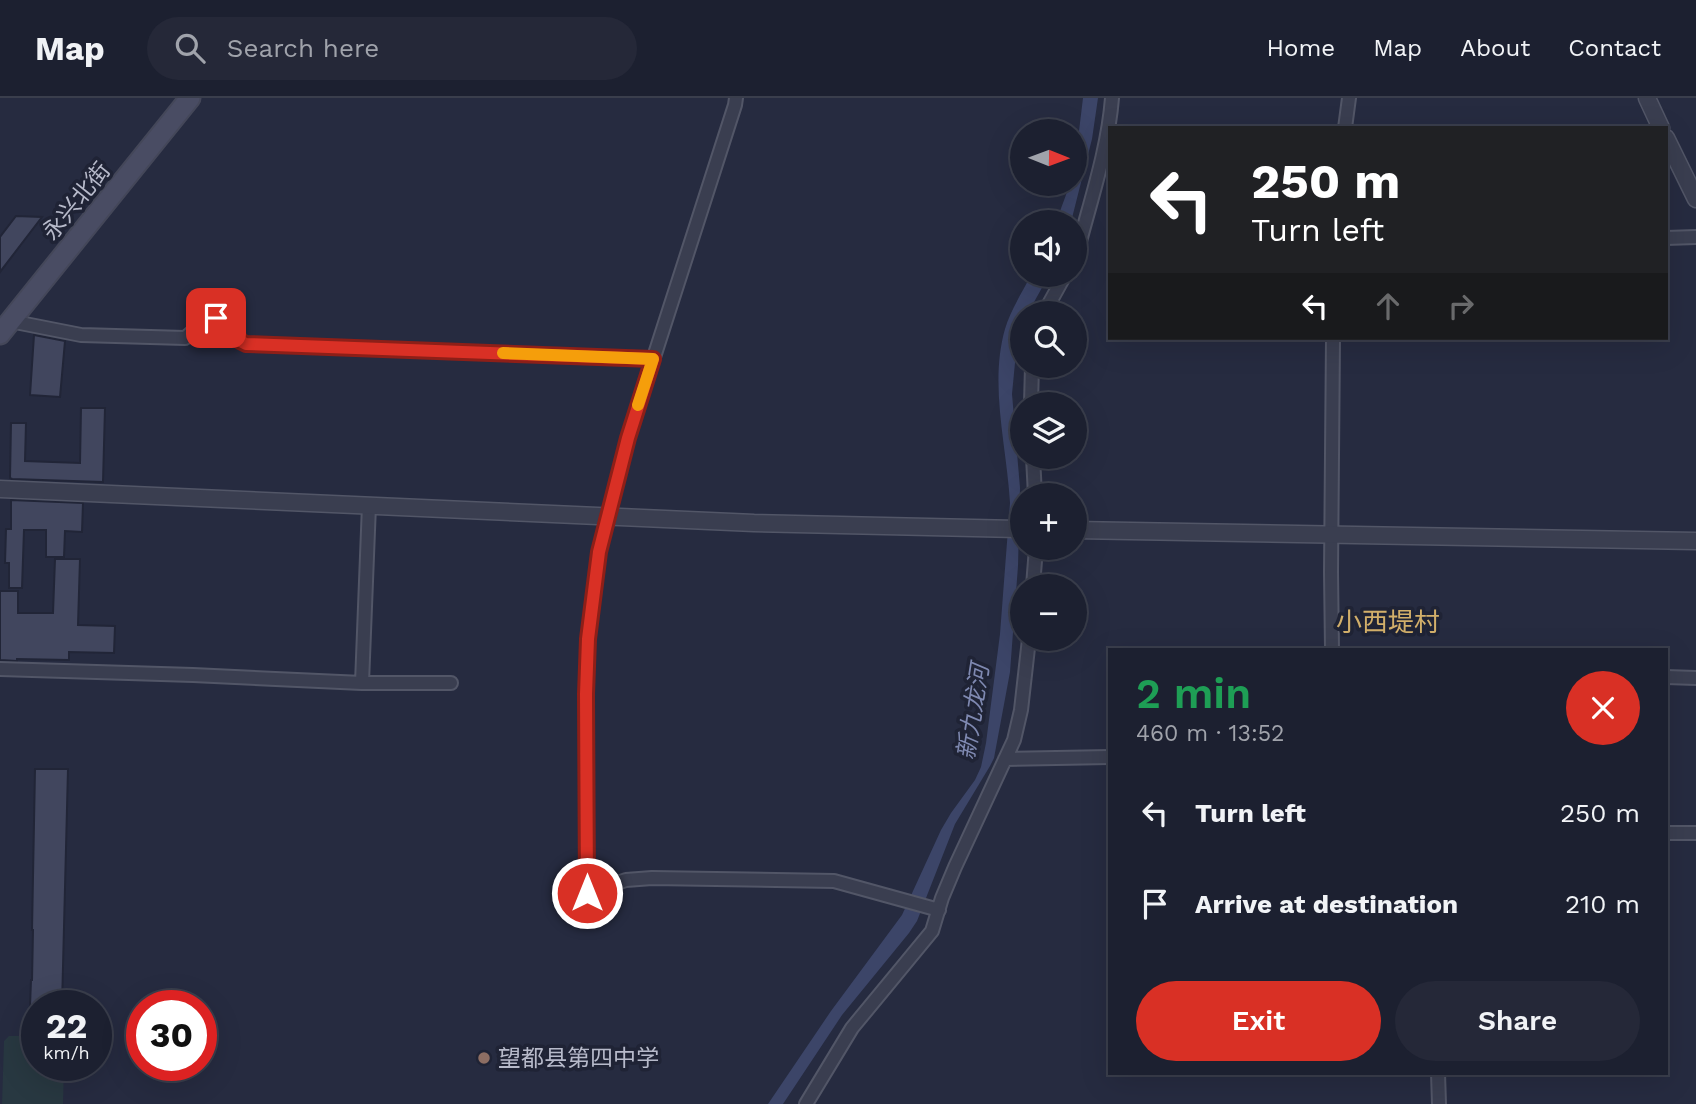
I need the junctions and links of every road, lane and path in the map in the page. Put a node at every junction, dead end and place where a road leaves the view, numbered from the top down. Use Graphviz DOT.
graph roads {
  1 [pos="173,98"];
  2 [pos="190,98"];
  3 [pos="736,98"];
  4 [pos="1112,98"];
  5 [pos="1349,98"];
  6 [pos="1647,98"];
  7 [pos="1109,126"];
  8 [pos="1345,126"];
  9 [pos="1660,126"];
  10 [pos="1108,128"];
  11 [pos="1668,143"];
  12 [pos="1696,199"];
  13 [pos="1087,214"];
  14 [pos="1696,237"];
  15 [pos="1668,238"];
  16 [pos="3,323"];
  17 [pos="1333,340"];
  18 [pos="653,359"];
  19 [pos="0,489"];
  20 [pos="369,505"];
  21 [pos="608,516"];
  22 [pos="1010,529"];
  23 [pos="1087,530"];
  24 [pos="1331,535"];
  25 [pos="1696,541"];
  26 [pos="1332,648"];
  27 [pos="1028,651"];
  28 [pos="0,669"];
  29 [pos="1668,677"];
  30 [pos="1696,678"];
  31 [pos="362,682"];
  32 [pos="452,683"];
  33 [pos="1108,757"];
  34 [pos="1005,759"];
  35 [pos="1668,833"];
  36 [pos="1696,833"];
  37 [pos="939,910"];
  38 [pos="1438,1075"];
  39 [pos="806,1104"];
  40 [pos="1439,1104"];
  1 -- 16 [label="main road, 永兴北街"];
  2 -- 16 [label="main road, 永兴北街"];
  3 -- 18 [label="street"];
  4 -- 7 [label="street"];
  5 -- 8 [label="street"];
  6 -- 9 [label="street"];
  10 -- 13 [label="street"];
  11 -- 12 [label="street"];
  14 -- 15 [label="street"];
  16 -- 18 [label="street"];
  17 -- 24 [label="street"];
  18 -- 21 [label="street"];
  19 -- 20 [label="street"];
  20 -- 21 [label="street"];
  20 -- 31 [label="street"];
  21 -- 22 [label="street"];
  21 -- 37 [label="street"];
  23 -- 24 [label="street"];
  24 -- 25 [label="street"];
  24 -- 26 [label="street"];
  27 -- 34 [label="street"];
  28 -- 31 [label="street"];
  29 -- 30 [label="street"];
  31 -- 32 [label="street"];
  33 -- 34 [label="street"];
  34 -- 37 [label="street"];
  35 -- 36 [label="street"];
  37 -- 39 [label="street"];
  38 -- 40 [label="street"];
}
